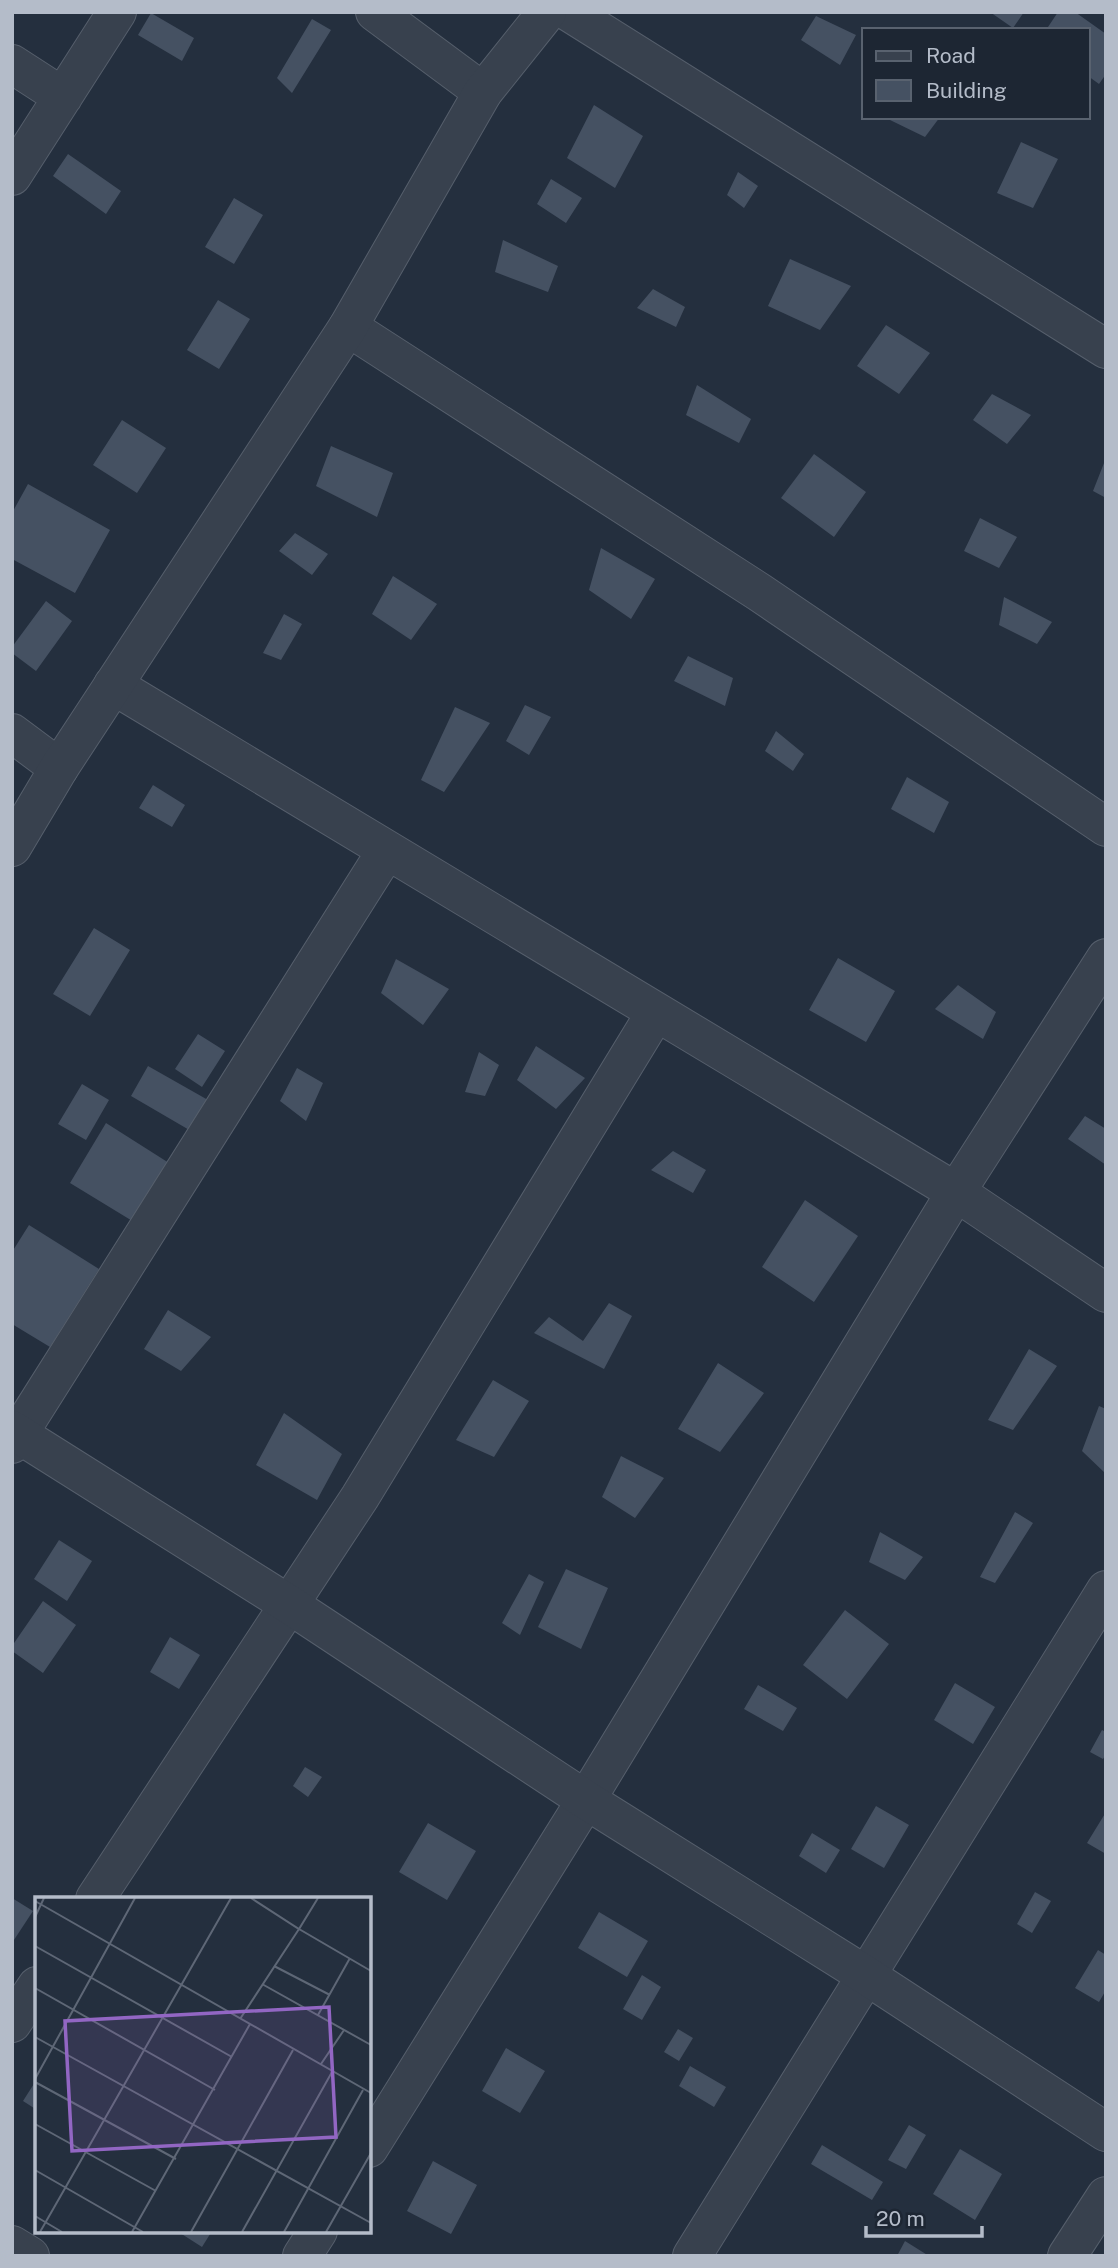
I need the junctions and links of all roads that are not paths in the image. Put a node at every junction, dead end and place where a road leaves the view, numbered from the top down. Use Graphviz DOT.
graph roads {
  1 [pos="117,12"];
  2 [pos="375,12"];
  3 [pos="547,12"];
  4 [pos="569,12"];
  5 [pos="12,64"];
  6 [pos="483,92"];
  7 [pos="62,97"];
  8 [pos="12,176"];
  9 [pos="348,327"];
  10 [pos="1106,349"];
  11 [pos="113,685"];
  12 [pos="12,733"];
  13 [pos="59,768"];
  14 [pos="1106,827"];
  15 [pos="12,847"];
  16 [pos="387,850"];
  17 [pos="1106,958"];
  18 [pos="656,1012"];
  19 [pos="956,1192"];
  20 [pos="1106,1293"];
  21 [pos="14,1436"];
  22 [pos="1106,1590"];
  23 [pos="290,1605"];
  24 [pos="586,1800"];
  25 [pos="95,1897"];
  26 [pos="867,1976"];
  27 [pos="35,1989"];
  28 [pos="12,2022"];
  29 [pos="1106,2132"];
  30 [pos="371,2145"];
  31 [pos="1106,2196"];
  32 [pos="317,2233"];
  33 [pos="12,2245"];
  34 [pos="30,2256"];
  35 [pos="302,2256"];
  36 [pos="692,2256"];
  37 [pos="1067,2256"];
  1 -- 7 [label="street"];
  2 -- 6 [label="street"];
  3 -- 6 [label="street"];
  4 -- 10 [label="street"];
  5 -- 7 [label="street"];
  6 -- 9 [label="street"];
  7 -- 8 [label="street"];
  9 -- 11 [label="street"];
  9 -- 14 [label="street"];
  11 -- 13 [label="street"];
  11 -- 16 [label="street"];
  12 -- 13 [label="street"];
  13 -- 15 [label="street"];
  16 -- 18 [label="street"];
  16 -- 21 [label="street"];
  17 -- 19 [label="street"];
  18 -- 19 [label="street"];
  18 -- 23 [label="street"];
  19 -- 20 [label="street"];
  19 -- 24 [label="street"];
  21 -- 23 [label="street"];
  22 -- 26 [label="street"];
  23 -- 24 [label="street"];
  23 -- 25 [label="street"];
  24 -- 26 [label="street"];
  24 -- 30 [label="street"];
  26 -- 29 [label="street"];
  26 -- 36 [label="street"];
  27 -- 28 [label="street"];
  31 -- 37 [label="street"];
  32 -- 35 [label="street"];
  33 -- 34 [label="street"];
}
